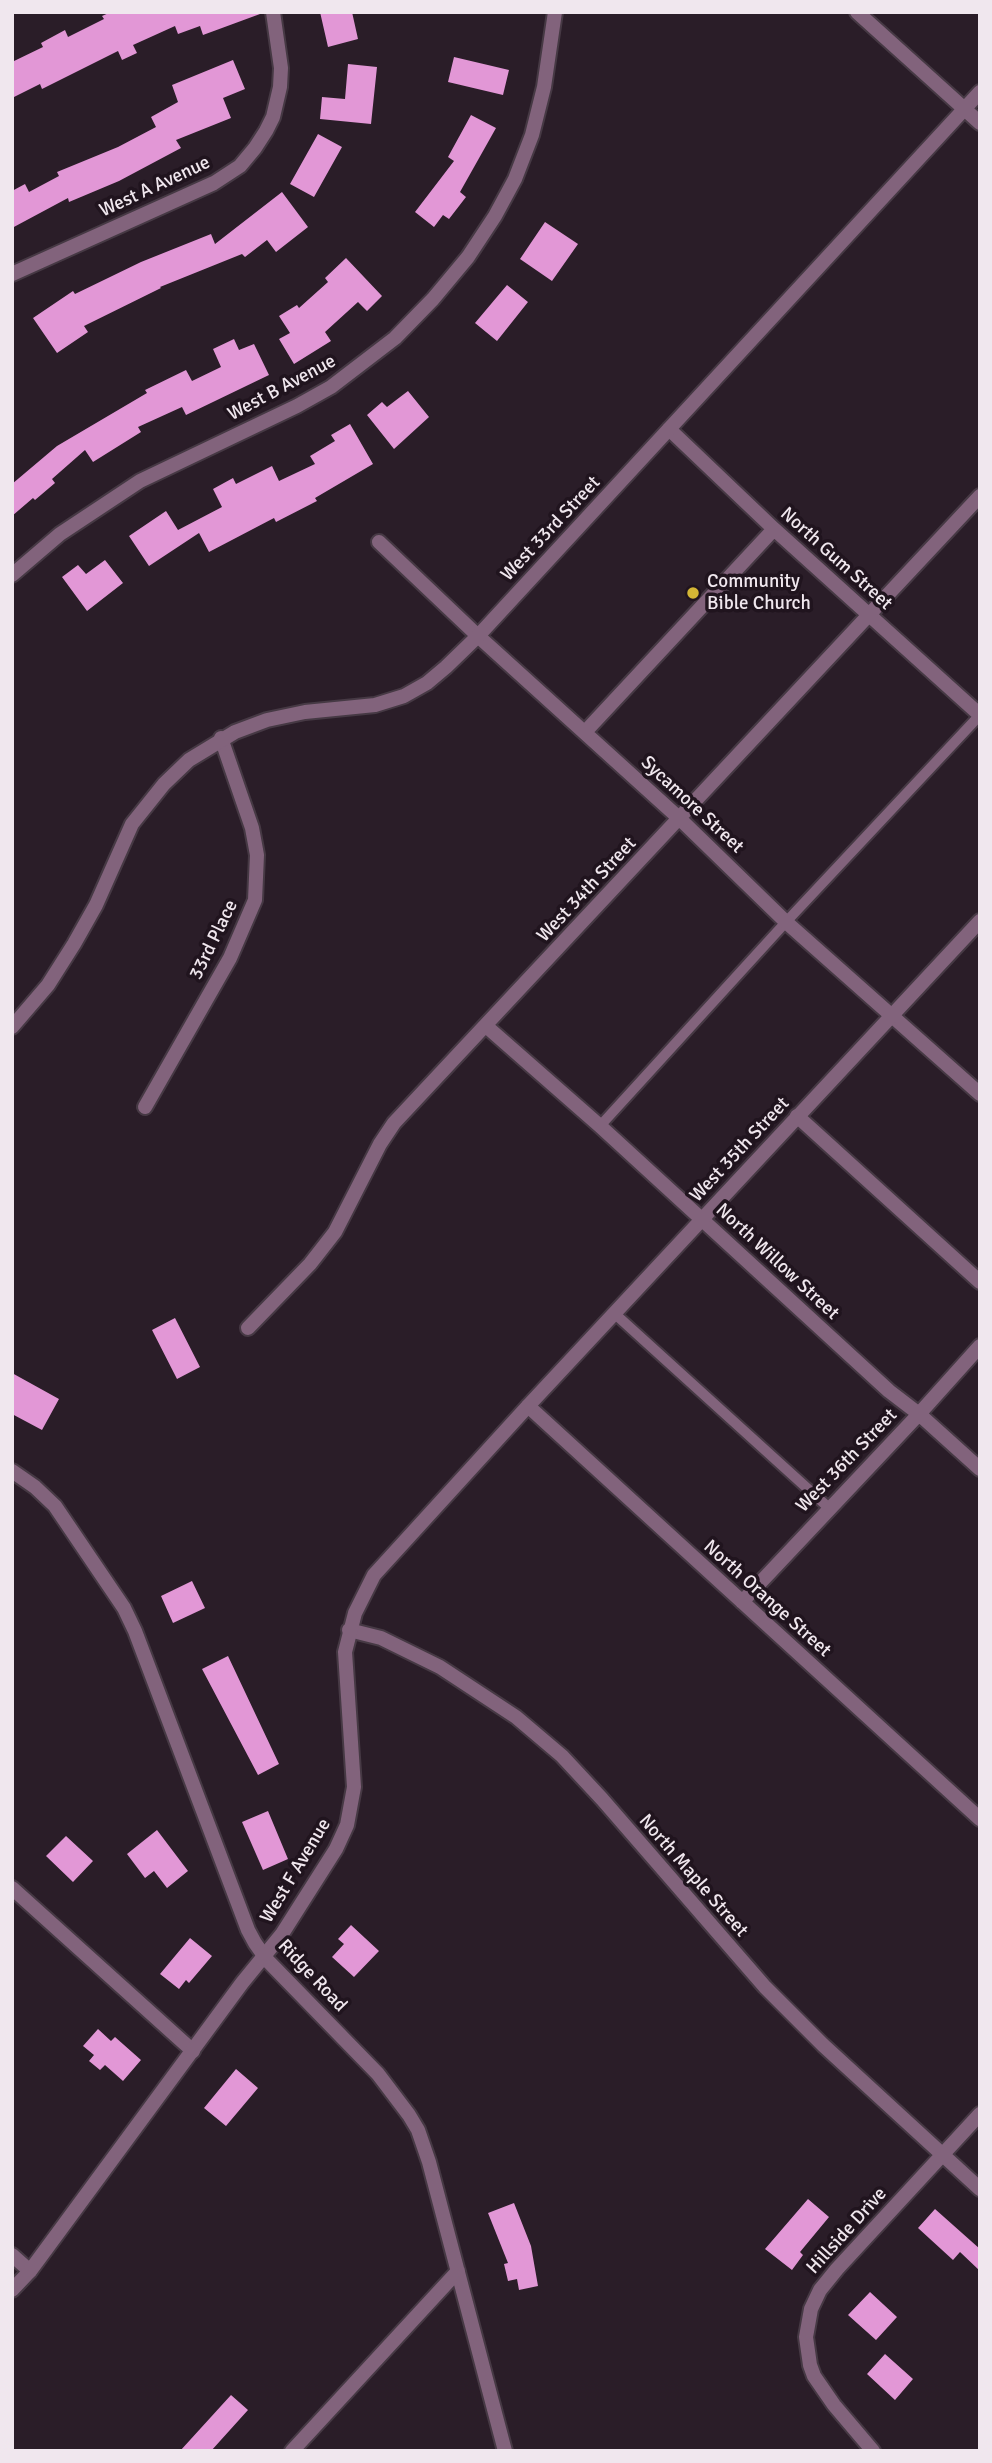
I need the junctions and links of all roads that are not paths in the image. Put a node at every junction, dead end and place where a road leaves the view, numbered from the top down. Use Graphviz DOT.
graph roads {
  1 [pos="272,12"];
  2 [pos="555,12"];
  3 [pos="857,12"];
  4 [pos="980,92"];
  5 [pos="964,108"];
  6 [pos="980,123"];
  7 [pos="12,274"];
  8 [pos="668,429"];
  9 [pos="980,496"];
  10 [pos="774,529"];
  11 [pos="379,542"];
  12 [pos="12,575"];
  13 [pos="869,616"];
  14 [pos="478,636"];
  15 [pos="980,715"];
  16 [pos="585,732"];
  17 [pos="221,738"];
  18 [pos="680,819"];
  19 [pos="980,921"];
  20 [pos="786,922"];
  21 [pos="891,1016"];
  22 [pos="486,1026"];
  23 [pos="12,1027"];
  24 [pos="980,1094"];
  25 [pos="145,1107"];
  26 [pos="797,1116"];
  27 [pos="600,1126"];
  28 [pos="702,1219"];
  29 [pos="980,1282"];
  30 [pos="614,1313"];
  31 [pos="248,1328"];
  32 [pos="980,1346"];
  33 [pos="528,1406"];
  34 [pos="919,1414"];
  35 [pos="980,1469"];
  36 [pos="12,1471"];
  37 [pos="829,1508"];
  38 [pos="742,1602"];
  39 [pos="349,1630"];
  40 [pos="980,1819"];
  41 [pos="12,1888"];
  42 [pos="265,1955"];
  43 [pos="192,2051"];
  44 [pos="980,2114"];
  45 [pos="942,2155"];
  46 [pos="980,2189"];
  47 [pos="12,2255"];
  48 [pos="30,2271"];
  49 [pos="457,2271"];
  50 [pos="12,2290"];
  51 [pos="292,2451"];
  52 [pos="505,2451"];
  53 [pos="873,2451"];
  1 -- 7 [label="street, West A Avenue"];
  2 -- 12 [label="street, West B Avenue"];
  3 -- 5 [label="street"];
  4 -- 5 [label="street, West 33rd Street"];
  5 -- 6 [label="street"];
  5 -- 8 [label="street, West 33rd Street"];
  8 -- 10 [label="street, North Gum Street"];
  8 -- 14 [label="street, West 33rd Street"];
  9 -- 13 [label="street, West 34th Street"];
  10 -- 13 [label="street, North Gum Street"];
  10 -- 16 [label="street"];
  11 -- 14 [label="street, Sycamore Street"];
  13 -- 15 [label="street, North Gum Street"];
  13 -- 18 [label="street, West 34th Street"];
  14 -- 16 [label="street, Sycamore Street"];
  14 -- 17 [label="street, West 33rd Street"];
  15 -- 20 [label="lane"];
  16 -- 18 [label="street, Sycamore Street"];
  17 -- 23 [label="street, West 33rd Street"];
  17 -- 25 [label="street, 33rd Place"];
  18 -- 20 [label="street, Sycamore Street"];
  18 -- 22 [label="street, West 34th Street"];
  19 -- 21 [label="street, West 35th Street"];
  20 -- 21 [label="street, Sycamore Street"];
  20 -- 27 [label="lane"];
  21 -- 24 [label="street, Sycamore Street"];
  21 -- 26 [label="street, West 35th Street"];
  22 -- 27 [label="street, North Willow Street"];
  22 -- 31 [label="street, West 34th Street"];
  26 -- 28 [label="street, West 35th Street"];
  26 -- 29 [label="street"];
  27 -- 28 [label="street, North Willow Street"];
  28 -- 30 [label="street, West 35th Street"];
  28 -- 34 [label="street, North Willow Street"];
  30 -- 33 [label="street, West 35th Street"];
  30 -- 37 [label="lane"];
  32 -- 34 [label="street, West 36th Street"];
  33 -- 38 [label="street, North Orange Street"];
  33 -- 39 [label="street, West F Avenue"];
  34 -- 35 [label="street, North Willow Street"];
  34 -- 37 [label="street, West 36th Street"];
  36 -- 42 [label="street, Ridge Road"];
  37 -- 38 [label="street, West 36th Street"];
  38 -- 40 [label="street, North Orange Street"];
  39 -- 42 [label="street, West F Avenue"];
  39 -- 45 [label="street, North Maple Street"];
  41 -- 43 [label="street"];
  42 -- 43 [label="street, West F Avenue"];
  42 -- 49 [label="street, Ridge Road"];
  43 -- 48 [label="street, West F Avenue"];
  44 -- 45 [label="street, Hillside Drive"];
  45 -- 46 [label="street, North Maple Street"];
  45 -- 53 [label="street, Hillside Drive"];
  47 -- 48 [label="street"];
  48 -- 50 [label="street, West F Avenue"];
  49 -- 51 [label="street"];
  49 -- 52 [label="street, Ridge Road"];
}
